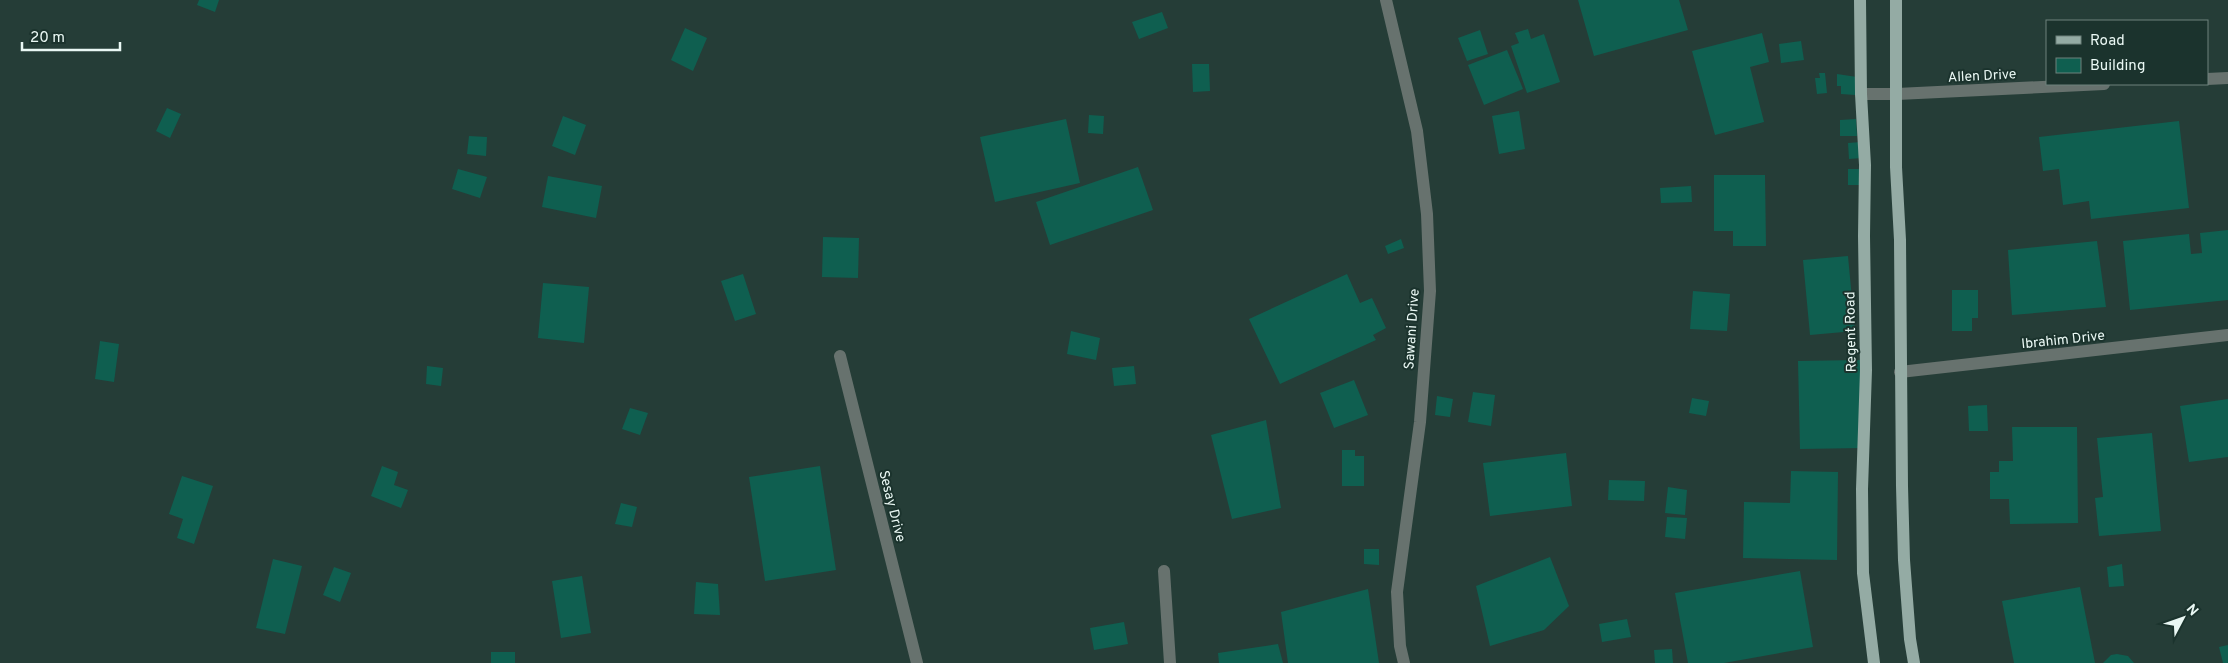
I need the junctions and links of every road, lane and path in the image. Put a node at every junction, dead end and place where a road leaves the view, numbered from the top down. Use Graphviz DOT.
graph roads {
  1 [pos="1386,0"];
  2 [pos="1860,0"];
  3 [pos="1896,0"];
  4 [pos="2228,78"];
  5 [pos="2208,79"];
  6 [pos="2083,85"];
  7 [pos="1861,94"];
  8 [pos="1897,94"];
  9 [pos="2228,335"];
  10 [pos="840,356"];
  11 [pos="1900,372"];
  12 [pos="1164,571"];
  13 [pos="916,663"];
  14 [pos="1170,663"];
  15 [pos="1404,663"];
  16 [pos="1874,663"];
  17 [pos="1914,663"];
  1 -- 15 [label="street, Sawani Drive"];
  2 -- 7 [label="main road, Regent Road"];
  3 -- 8 [label="main road"];
  4 -- 5 [label="street"];
  6 -- 8 [label="street, Allen Drive"];
  7 -- 8 [label="street, Allen Drive"];
  7 -- 16 [label="main road, Regent Road"];
  8 -- 11 [label="main road"];
  9 -- 11 [label="street, Ibrahim Drive"];
  10 -- 13 [label="street, Sesay Drive"];
  11 -- 17 [label="main road"];
  12 -- 14 [label="street"];
}
